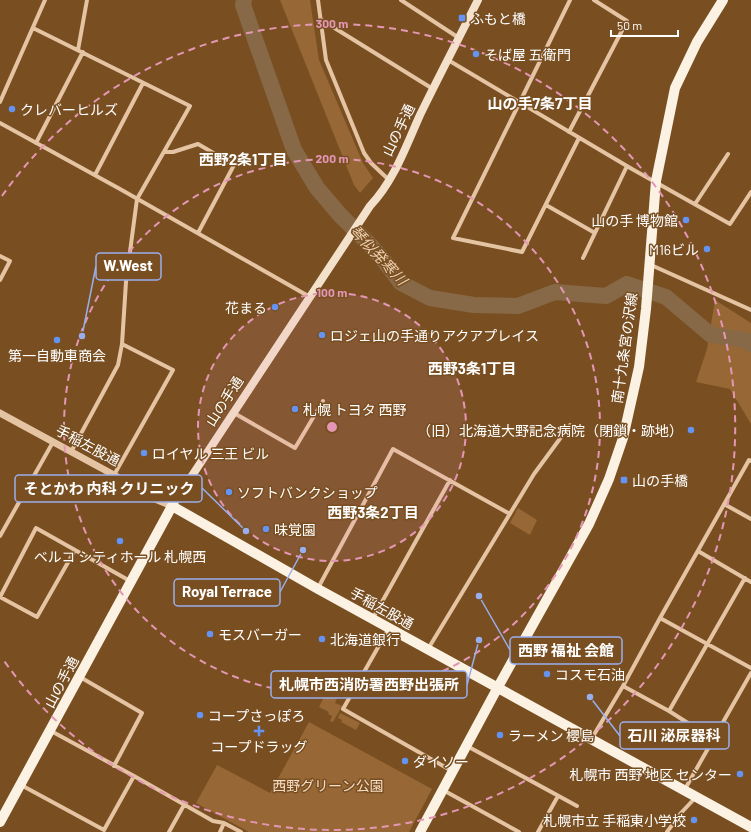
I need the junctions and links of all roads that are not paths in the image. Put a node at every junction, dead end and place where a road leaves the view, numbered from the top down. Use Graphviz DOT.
graph roads {
  1 [pos="45,0"];
  2 [pos="87,0"];
  3 [pos="318,0"];
  4 [pos="401,0"];
  5 [pos="478,0"];
  6 [pos="570,0"];
  7 [pos="594,0"];
  8 [pos="723,0"];
  9 [pos="320,19"];
  10 [pos="33,28"];
  11 [pos="459,38"];
  12 [pos="78,50"];
  13 [pos="83,52"];
  14 [pos="448,60"];
  15 [pos="143,83"];
  16 [pos="433,89"];
  17 [pos="0,102"];
  18 [pos="519,102"];
  19 [pos="0,123"];
  20 [pos="569,132"];
  21 [pos="579,138"];
  22 [pos="36,143"];
  23 [pos="164,152"];
  24 [pos="728,154"];
  25 [pos="627,166"];
  26 [pos="95,175"];
  27 [pos="389,180"];
  28 [pos="656,182"];
  29 [pos="751,192"];
  30 [pos="137,199"];
  31 [pos="695,204"];
  32 [pos="546,205"];
  33 [pos="198,233"];
  34 [pos="595,233"];
  35 [pos="0,256"];
  36 [pos="583,258"];
  37 [pos="648,264"];
  38 [pos="0,280"];
  39 [pos="310,296"];
  40 [pos="751,310"];
  41 [pos="122,344"];
  42 [pos="323,401"];
  43 [pos="0,413"];
  44 [pos="233,413"];
  45 [pos="570,425"];
  46 [pos="53,442"];
  47 [pos="71,452"];
  48 [pos="751,461"];
  49 [pos="114,475"];
  50 [pos="450,480"];
  51 [pos="724,504"];
  52 [pos="172,506"];
  53 [pos="510,514"];
  54 [pos="751,519"];
  55 [pos="0,536"];
  56 [pos="75,550"];
  57 [pos="698,551"];
  58 [pos="745,578"];
  59 [pos="131,581"];
  60 [pos="751,582"];
  61 [pos="318,589"];
  62 [pos="0,597"];
  63 [pos="660,618"];
  64 [pos="373,619"];
  65 [pos="390,628"];
  66 [pos="708,644"];
  67 [pos="428,650"];
  68 [pos="751,668"];
  69 [pos="751,674"];
  70 [pos="80,677"];
  71 [pos="750,679"];
  72 [pos="623,686"];
  73 [pos="498,687"];
  74 [pos="669,711"];
  75 [pos="50,731"];
  76 [pos="592,738"];
  77 [pos="713,739"];
  78 [pos="467,746"];
  79 [pos="114,766"];
  80 [pos="453,771"];
  81 [pos="134,776"];
  82 [pos="20,785"];
  83 [pos="443,790"];
  84 [pos="685,790"];
  85 [pos="558,796"];
  86 [pos="696,796"];
  87 [pos="184,804"];
  88 [pos="576,806"];
  89 [pos="0,822"];
  90 [pos="224,824"];
  91 [pos="751,826"];
  92 [pos="169,832"];
  93 [pos="220,832"];
  94 [pos="241,832"];
  95 [pos="420,832"];
  96 [pos="519,832"];
  97 [pos="538,832"];
  98 [pos="666,832"];
  1 -- 10 [label="street"];
  2 -- 12 [label="street"];
  3 -- 9 [label="street"];
  4 -- 11 [label="street"];
  5 -- 11 [label="main road, 山の手通"];
  6 -- 18 [label="street"];
  7 -- 20 [label="street"];
  8 -- 28 [label="main road, 南十九条宮の沢線"];
  9 -- 16 [label="street"];
  9 -- 27 [label="street"];
  10 -- 12 [label="street"];
  10 -- 17 [label="street"];
  11 -- 14 [label="main road, 山の手通"];
  12 -- 13 [label="street"];
  13 -- 15 [label="street"];
  13 -- 22 [label="street"];
  14 -- 16 [label="main road, 山の手通"];
  14 -- 18 [label="street"];
  15 -- 23 [label="street"];
  15 -- 26 [label="street"];
  16 -- 27 [label="main road, 山の手通"];
  18 -- 20 [label="street"];
  18 -- 32 [label="street"];
  19 -- 22 [label="street"];
  20 -- 21 [label="street"];
  21 -- 25 [label="street"];
  21 -- 32 [label="street"];
  22 -- 26 [label="street"];
  23 -- 30 [label="street"];
  23 -- 33 [label="street"];
  24 -- 31 [label="street"];
  25 -- 28 [label="street"];
  25 -- 34 [label="street"];
  26 -- 30 [label="street"];
  27 -- 39 [label="main road, 山の手通"];
  28 -- 31 [label="street"];
  28 -- 37 [label="main road, 南十九条宮の沢線"];
  29 -- 31 [label="street"];
  30 -- 33 [label="street"];
  30 -- 41 [label="street"];
  32 -- 34 [label="street"];
  33 -- 39 [label="street"];
  34 -- 36 [label="street"];
  35 -- 38 [label="street"];
  37 -- 40 [label="street"];
  37 -- 73 [label="main road, 南十九条宮の沢線"];
  39 -- 44 [label="main road, 山の手通"];
  41 -- 47 [label="street"];
  41 -- 49 [label="street"];
  42 -- 44 [label="street"];
  43 -- 46 [label="street, 手稲左股通"];
  44 -- 52 [label="main road, 山の手通"];
  45 -- 53 [label="street"];
  46 -- 47 [label="street, 手稲左股通"];
  46 -- 55 [label="street"];
  47 -- 49 [label="street, 手稲左股通"];
  48 -- 51 [label="street"];
  49 -- 52 [label="street, 手稲左股通"];
  50 -- 53 [label="street"];
  50 -- 61 [label="street"];
  50 -- 64 [label="street"];
  51 -- 54 [label="street"];
  51 -- 57 [label="street"];
  52 -- 59 [label="main road, 山の手通"];
  52 -- 61 [label="main road, 手稲左股通"];
  53 -- 67 [label="street"];
  56 -- 59 [label="street"];
  56 -- 62 [label="street"];
  56 -- 62 [label="street"];
  57 -- 58 [label="street"];
  57 -- 63 [label="street"];
  58 -- 60 [label="street"];
  58 -- 66 [label="street"];
  59 -- 70 [label="main road, 山の手通"];
  61 -- 64 [label="main road, 手稲左股通"];
  63 -- 66 [label="street"];
  63 -- 72 [label="street"];
  64 -- 65 [label="main road, 手稲左股通"];
  65 -- 67 [label="main road, 手稲左股通"];
  65 -- 80 [label="street"];
  66 -- 68 [label="street"];
  66 -- 74 [label="street"];
  67 -- 73 [label="main road, 手稲左股通"];
  69 -- 71 [label="street"];
  70 -- 75 [label="main road, 山の手通"];
  70 -- 79 [label="street"];
  71 -- 77 [label="street"];
  72 -- 74 [label="street"];
  72 -- 76 [label="street"];
  73 -- 76 [label="main road, 手稲左股通"];
  73 -- 78 [label="main road, 南十九条宮の沢線"];
  74 -- 77 [label="street"];
  75 -- 79 [label="street"];
  75 -- 82 [label="main road, 山の手通"];
  76 -- 84 [label="main road, 手稲左股通"];
  77 -- 84 [label="street"];
  78 -- 80 [label="main road, 南十九条宮の沢線"];
  78 -- 85 [label="street"];
  79 -- 81 [label="street"];
  80 -- 83 [label="main road, 南十九条宮の沢線"];
  81 -- 82 [label="street"];
  81 -- 87 [label="street"];
  82 -- 89 [label="main road, 山の手通"];
  83 -- 95 [label="main road, 南十九条宮の沢線"];
  83 -- 96 [label="street"];
  84 -- 86 [label="main road, 手稲左股通"];
  85 -- 88 [label="street"];
  85 -- 97 [label="street"];
  86 -- 91 [label="main road, 手稲左股通"];
  86 -- 98 [label="street"];
  87 -- 90 [label="street"];
  87 -- 92 [label="street"];
  90 -- 93 [label="street"];
  90 -- 94 [label="street"];
}
